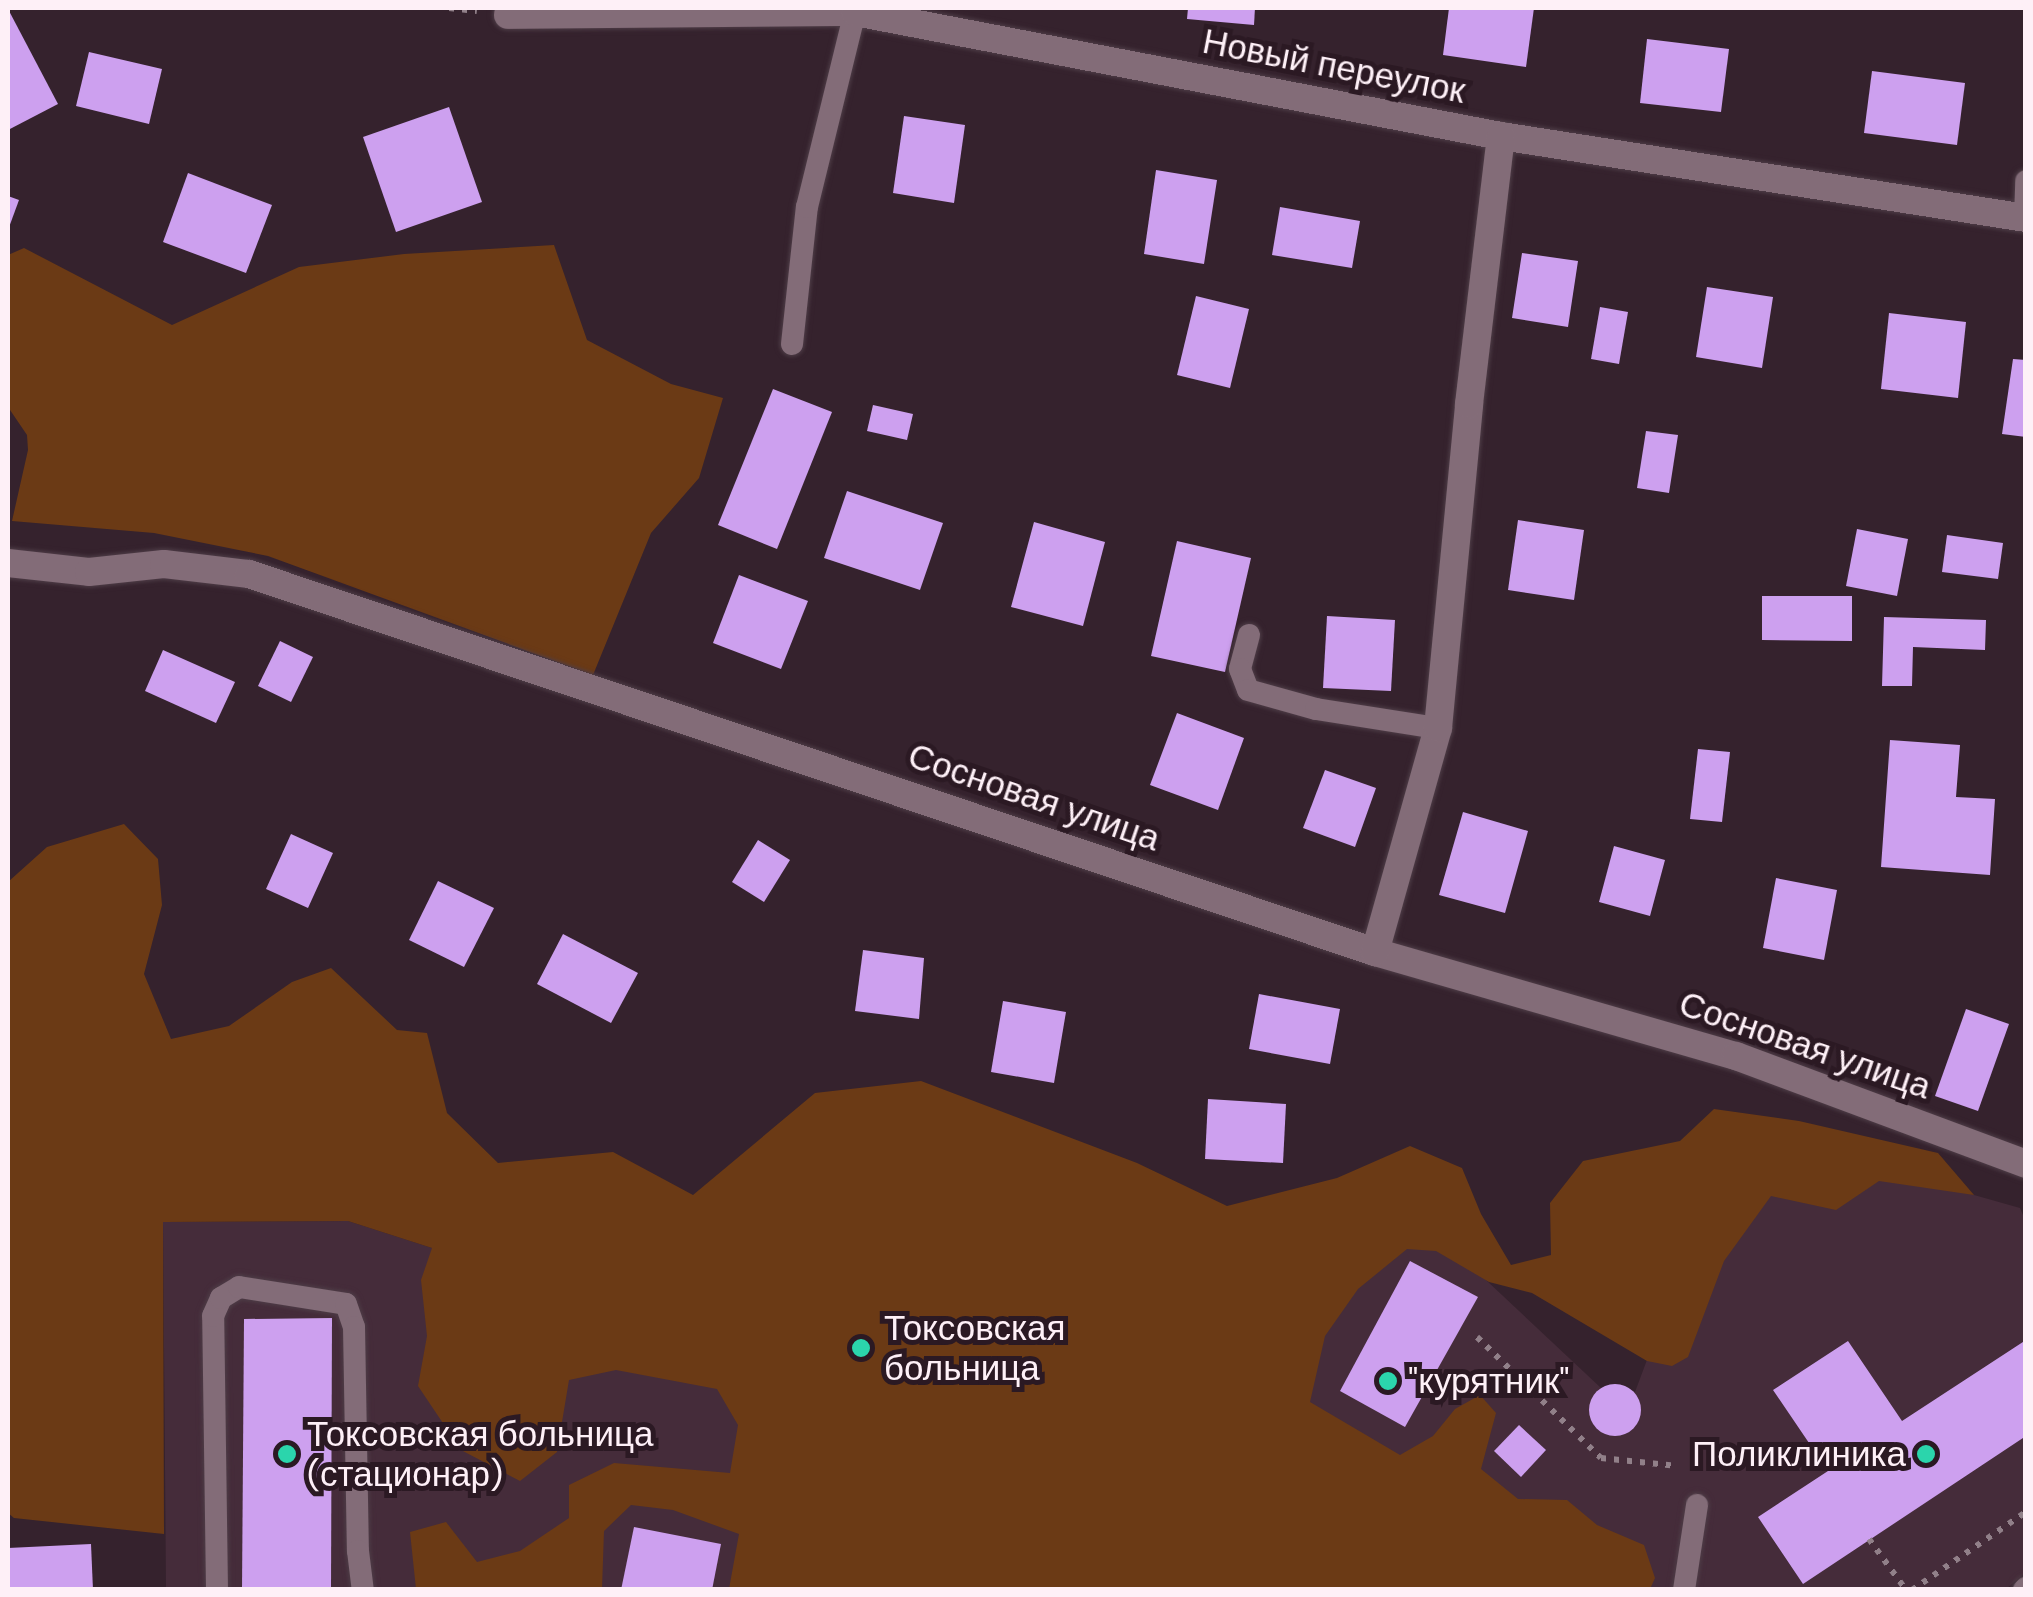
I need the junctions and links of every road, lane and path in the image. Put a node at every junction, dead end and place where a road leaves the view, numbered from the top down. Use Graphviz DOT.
graph roads {
  1 [pos="855,12"];
  2 [pos="508,14"];
  3 [pos="1501,136"];
  4 [pos="2026,181"];
  5 [pos="2025,218"];
  6 [pos="792,344"];
  7 [pos="8,563"];
  8 [pos="1249,636"];
  9 [pos="1438,728"];
  10 [pos="1374,952"];
  11 [pos="2026,1164"];
  12 [pos="1477,1338"];
  13 [pos="1678,1466"];
  14 [pos="1697,1505"];
  15 [pos="2026,1512"];
  16 [pos="1869,1540"];
  17 [pos="217,1590"];
  18 [pos="363,1590"];
  19 [pos="1684,1590"];
  20 [pos="1909,1590"];
  1 -- 2 [label="street, Новый переулок"];
  1 -- 3 [label="street, Новый переулок"];
  1 -- 6 [label="lane"];
  3 -- 5 [label="street, Новый переулок"];
  3 -- 9 [label="street"];
  4 -- 5 [label="lane"];
  7 -- 10 [label="street, Сосновая улица"];
  8 -- 9 [label="lane"];
  9 -- 10 [label="street"];
  10 -- 11 [label="street, Сосновая улица"];
  12 -- 13 [label="path"];
  14 -- 19 [label="lane"];
  15 -- 20 [label="path"];
  16 -- 20 [label="path"];
  17 -- 18 [label="lane"];
}
